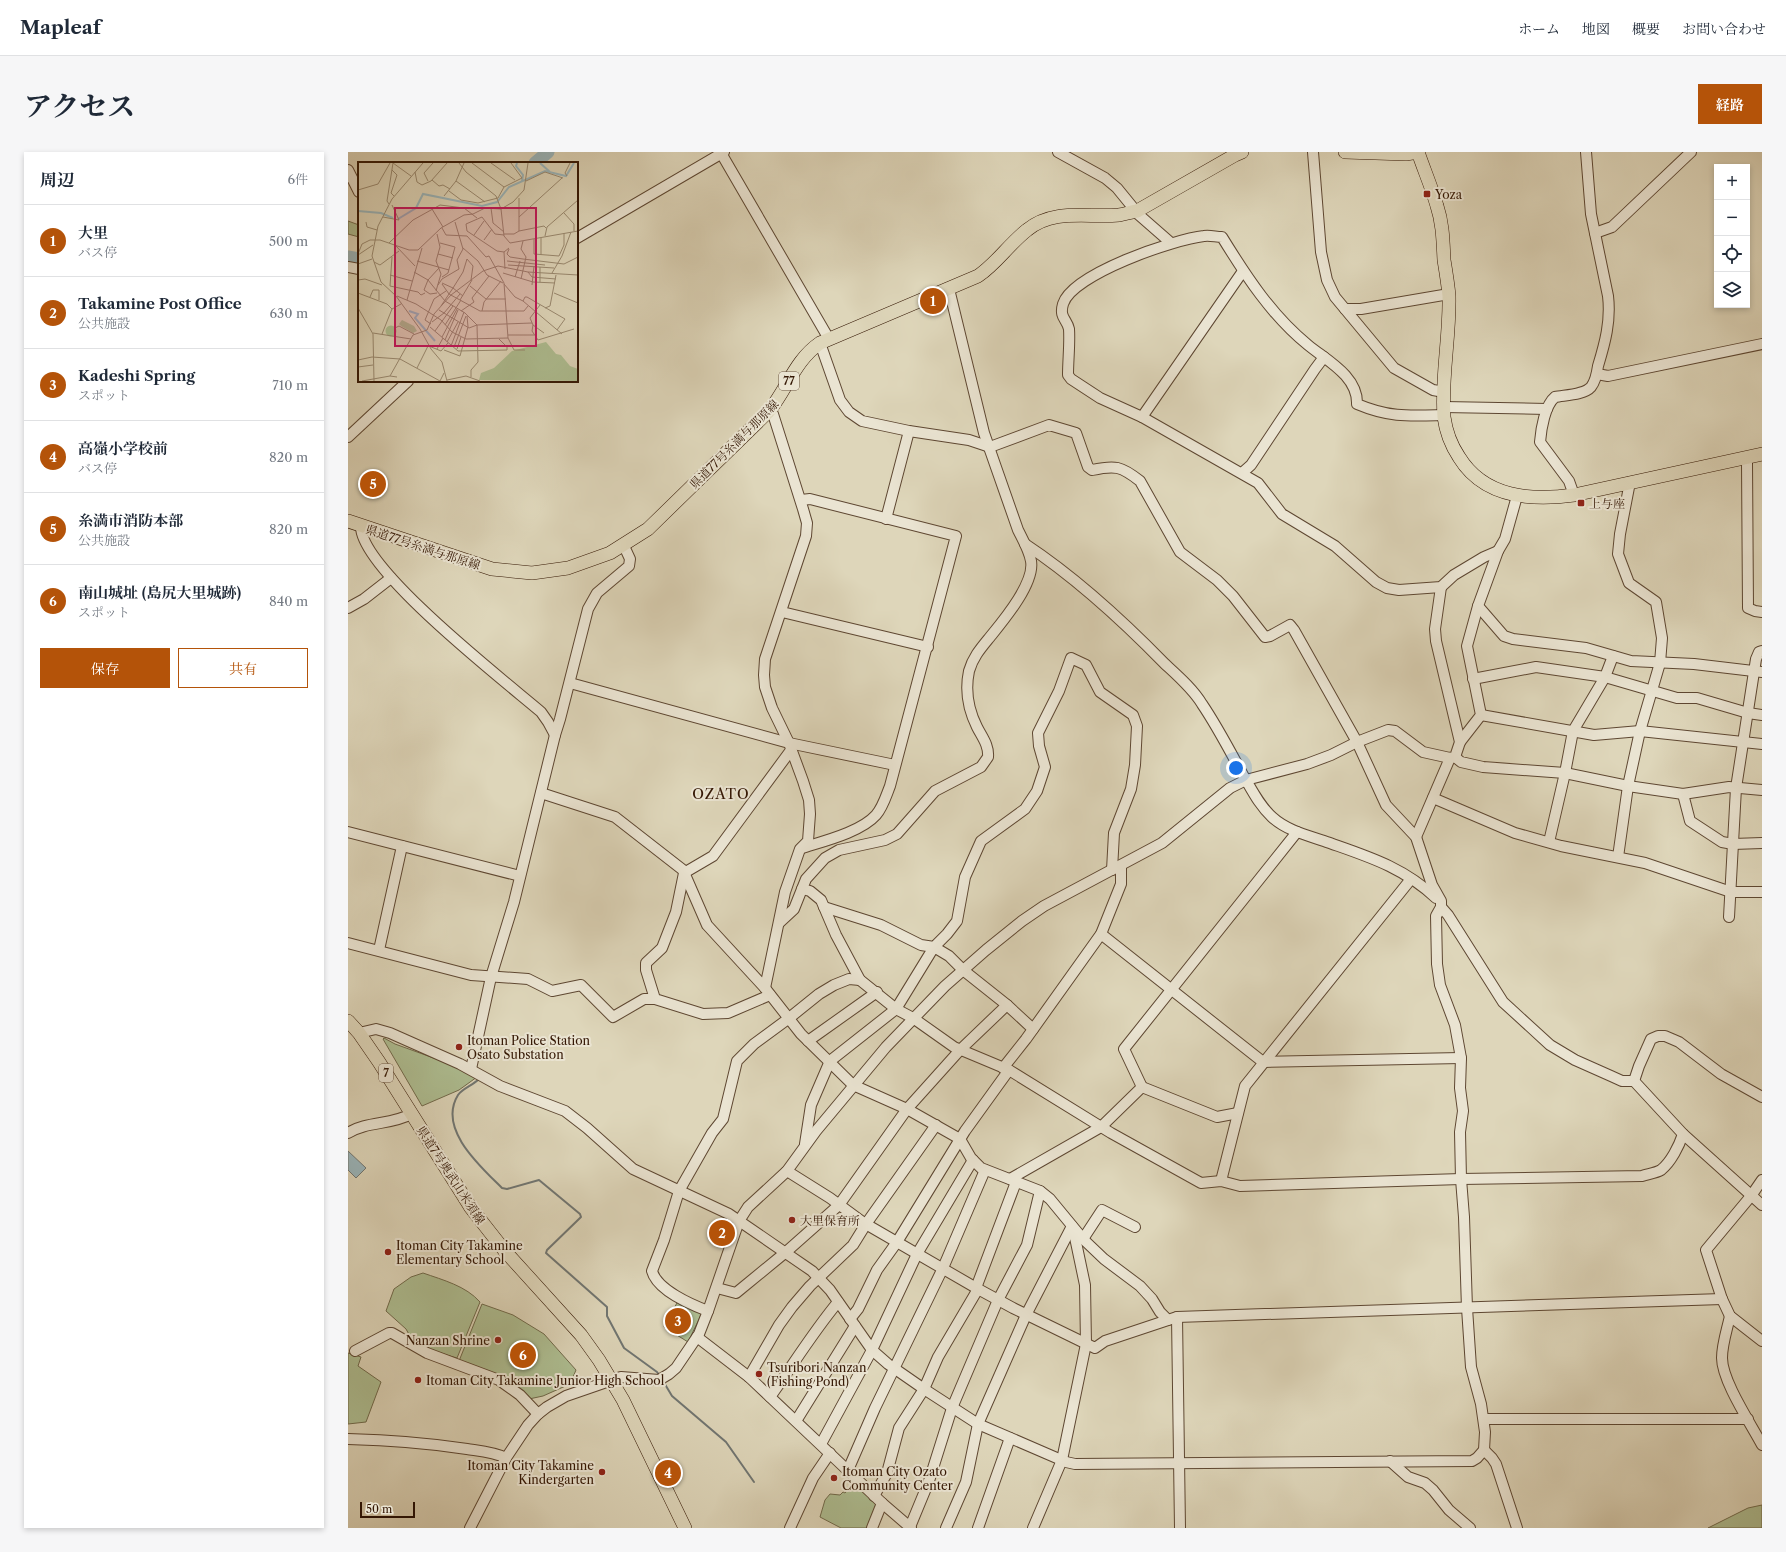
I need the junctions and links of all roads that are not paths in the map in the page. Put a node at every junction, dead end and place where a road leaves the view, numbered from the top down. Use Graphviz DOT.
graph roads {
  1 [pos="1058,152"];
  2 [pos="1313,152"];
  3 [pos="1345,152"];
  4 [pos="1418,152"];
  5 [pos="1586,152"];
  6 [pos="1691,152"];
  7 [pos="722,153"];
  8 [pos="1237,153"];
  9 [pos="348,170"];
  10 [pos="358,190"];
  11 [pos="1137,211"];
  12 [pos="1595,233"];
  13 [pos="578,237"];
  14 [pos="1171,243"];
  15 [pos="348,267"];
  16 [pos="358,269"];
  17 [pos="1243,271"];
  18 [pos="949,289"];
  19 [pos="1449,294"];
  20 [pos="1345,309"];
  21 [pos="825,341"];
  22 [pos="1762,344"];
  23 [pos="1324,357"];
  24 [pos="1597,374"];
  25 [pos="407,382"];
  26 [pos="1444,392"];
  27 [pos="1547,409"];
  28 [pos="769,411"];
  29 [pos="1444,411"];
  30 [pos="1142,417"];
  31 [pos="909,431"];
  32 [pos="348,437"];
  33 [pos="990,447"];
  34 [pos="1762,454"];
  35 [pos="1745,458"];
  36 [pos="1242,473"];
  37 [pos="1630,482"];
  38 [pos="1574,495"];
  39 [pos="1517,496"];
  40 [pos="801,500"];
  41 [pos="886,519"];
  42 [pos="348,522"];
  43 [pos="361,526"];
  44 [pos="1025,544"];
  45 [pos="624,546"];
  46 [pos="1498,551"];
  47 [pos="391,578"];
  48 [pos="1441,587"];
  49 [pos="1478,606"];
  50 [pos="348,608"];
  51 [pos="782,612"];
  52 [pos="1762,612"];
  53 [pos="928,647"];
  54 [pos="1762,651"];
  55 [pos="1613,656"];
  56 [pos="1660,663"];
  57 [pos="1758,672"];
  58 [pos="1605,677"];
  59 [pos="1473,679"];
  60 [pos="570,683"];
  61 [pos="1652,690"];
  62 [pos="1748,714"];
  63 [pos="1481,715"];
  64 [pos="1762,715"];
  65 [pos="1573,731"];
  66 [pos="1640,731"];
  67 [pos="555,735"];
  68 [pos="1357,742"];
  69 [pos="1460,742"];
  70 [pos="1743,742"];
  71 [pos="1762,744"];
  72 [pos="790,747"];
  73 [pos="1453,757"];
  74 [pos="895,765"];
  75 [pos="1565,773"];
  76 [pos="1246,780"];
  77 [pos="1628,786"];
  78 [pos="1736,788"];
  79 [pos="1762,790"];
  80 [pos="541,793"];
  81 [pos="1683,794"];
  82 [pos="1433,798"];
  83 [pos="348,832"];
  84 [pos="1297,832"];
  85 [pos="1416,837"];
  86 [pos="1549,842"];
  87 [pos="1762,843"];
  88 [pos="1734,844"];
  89 [pos="402,846"];
  90 [pos="800,849"];
  91 [pos="1618,858"];
  92 [pos="1116,868"];
  93 [pos="684,873"];
  94 [pos="520,876"];
  95 [pos="1411,878"];
  96 [pos="802,889"];
  97 [pos="1731,892"];
  98 [pos="1762,892"];
  99 [pos="1441,904"];
  100 [pos="824,907"];
  101 [pos="1729,917"];
  102 [pos="780,922"];
  103 [pos="1101,934"];
  104 [pos="348,943"];
  105 [pos="934,947"];
  106 [pos="379,950"];
  107 [pos="963,970"];
  108 [pos="491,977"];
  109 [pos="860,980"];
  110 [pos="1172,990"];
  111 [pos="768,991"];
  112 [pos="876,992"];
  113 [pos="655,999"];
  114 [pos="1007,1005"];
  115 [pos="896,1009"];
  116 [pos="913,1018"];
  117 [pos="788,1019"];
  118 [pos="348,1021"];
  119 [pos="1033,1029"];
  120 [pos="360,1033"];
  121 [pos="808,1042"];
  122 [pos="960,1050"];
  123 [pos="1461,1058"];
  124 [pos="830,1061"];
  125 [pos="1263,1062"];
  126 [pos="471,1069"];
  127 [pos="1006,1069"];
  128 [pos="1634,1082"];
  129 [pos="854,1085"];
  130 [pos="1142,1087"];
  131 [pos="1762,1097"];
  132 [pos="907,1109"];
  133 [pos="1238,1113"];
  134 [pos="411,1114"];
  135 [pos="936,1125"];
  136 [pos="1101,1127"];
  137 [pos="348,1133"];
  138 [pos="1683,1134"];
  139 [pos="960,1139"];
  140 [pos="805,1148"];
  141 [pos="973,1160"];
  142 [pos="985,1170"];
  143 [pos="787,1171"];
  144 [pos="1461,1179"];
  145 [pos="1762,1180"];
  146 [pos="1013,1181"];
  147 [pos="1221,1181"];
  148 [pos="679,1191"];
  149 [pos="1040,1191"];
  150 [pos="1751,1196"];
  151 [pos="839,1205"];
  152 [pos="1762,1205"];
  153 [pos="739,1222"];
  154 [pos="866,1224"];
  155 [pos="1072,1226"];
  156 [pos="1135,1227"];
  157 [pos="1083,1239"];
  158 [pos="897,1242"];
  159 [pos="786,1252"];
  160 [pos="917,1254"];
  161 [pos="943,1268"];
  162 [pos="819,1278"];
  163 [pos="717,1288"];
  164 [pos="977,1288"];
  165 [pos="1722,1299"];
  166 [pos="998,1300"];
  167 [pos="838,1302"];
  168 [pos="1467,1308"];
  169 [pos="708,1311"];
  170 [pos="1026,1315"];
  171 [pos="1730,1316"];
  172 [pos="1173,1318"];
  173 [pos="853,1323"];
  174 [pos="697,1337"];
  175 [pos="1762,1341"];
  176 [pos="1086,1344"];
  177 [pos="872,1350"];
  178 [pos="354,1351"];
  179 [pos="894,1368"];
  180 [pos="749,1377"];
  181 [pos="612,1380"];
  182 [pos="924,1389"];
  183 [pos="770,1397"];
  184 [pos="952,1408"];
  185 [pos="538,1414"];
  186 [pos="1484,1419"];
  187 [pos="1748,1419"];
  188 [pos="796,1421"];
  189 [pos="978,1424"];
  190 [pos="1010,1438"];
  191 [pos="348,1439"];
  192 [pos="821,1444"];
  193 [pos="1762,1445"];
  194 [pos="1484,1450"];
  195 [pos="830,1453"];
  196 [pos="506,1458"];
  197 [pos="1062,1460"];
  198 [pos="1390,1461"];
  199 [pos="1179,1464"];
  200 [pos="848,1470"];
  201 [pos="874,1496"];
  202 [pos="882,1503"];
  203 [pos="470,1528"];
  204 [pos="684,1528"];
  205 [pos="790,1528"];
  206 [pos="872,1528"];
  207 [pos="911,1528"];
  208 [pos="946,1528"];
  209 [pos="978,1528"];
  210 [pos="1032,1528"];
  211 [pos="1180,1528"];
  212 [pos="1470,1528"];
  213 [pos="1517,1528"];
  1 -- 11 [label="street"];
  2 -- 20 [label="street"];
  3 -- 4 [label="main road"];
  4 -- 19 [label="main road"];
  5 -- 12 [label="street"];
  6 -- 12 [label="street"];
  7 -- 13 [label="street"];
  7 -- 21 [label="street"];
  8 -- 11 [label="main road, 県道77号糸満与那原線 / 77"];
  9 -- 10 [label="street"];
  11 -- 14 [label="street"];
  11 -- 18 [label="main road, 県道77号糸満与那原線 / 77"];
  12 -- 24 [label="street"];
  14 -- 17 [label="street"];
  14 -- 30 [label="street"];
  15 -- 16 [label="street"];
  17 -- 23 [label="street"];
  17 -- 30 [label="street"];
  18 -- 21 [label="main road, 県道77号糸満与那原線 / 77"];
  18 -- 33 [label="street"];
  19 -- 20 [label="street"];
  19 -- 26 [label="main road"];
  20 -- 26 [label="street"];
  21 -- 28 [label="main road, 県道77号糸満与那原線 / 77"];
  21 -- 31 [label="street"];
  22 -- 24 [label="street"];
  23 -- 29 [label="street"];
  23 -- 36 [label="street"];
  24 -- 27 [label="street"];
  25 -- 32 [label="street"];
  26 -- 29 [label="main road"];
  27 -- 29 [label="street"];
  27 -- 38 [label="street"];
  28 -- 40 [label="street"];
  28 -- 45 [label="main road, 県道77号糸満与那原線 / 77"];
  29 -- 39 [label="main road"];
  30 -- 36 [label="street"];
  31 -- 33 [label="street"];
  31 -- 41 [label="street"];
  33 -- 44 [label="street"];
  33 -- 68 [label="street"];
  34 -- 35 [label="main road"];
  35 -- 37 [label="main road"];
  35 -- 52 [label="street"];
  36 -- 48 [label="street"];
  37 -- 38 [label="main road"];
  37 -- 56 [label="street"];
  38 -- 39 [label="main road"];
  39 -- 46 [label="street"];
  40 -- 41 [label="street"];
  40 -- 51 [label="street"];
  41 -- 53 [label="street"];
  42 -- 43 [label="main road, 県道77号糸満与那原線 / 77"];
  43 -- 45 [label="main road, 県道77号糸満与那原線 / 77"];
  43 -- 47 [label="street"];
  44 -- 76 [label="street"];
  44 -- 96 [label="street"];
  45 -- 60 [label="street"];
  46 -- 48 [label="street"];
  46 -- 49 [label="street"];
  47 -- 50 [label="street"];
  47 -- 67 [label="street"];
  48 -- 69 [label="street"];
  49 -- 55 [label="street"];
  49 -- 59 [label="street"];
  51 -- 53 [label="street"];
  51 -- 72 [label="street"];
  53 -- 74 [label="street"];
  54 -- 57 [label="street"];
  55 -- 56 [label="street"];
  55 -- 58 [label="street"];
  56 -- 57 [label="street"];
  56 -- 61 [label="street"];
  57 -- 62 [label="street"];
  58 -- 59 [label="street"];
  58 -- 61 [label="street"];
  58 -- 65 [label="street"];
  59 -- 63 [label="street"];
  60 -- 67 [label="street"];
  60 -- 72 [label="street"];
  61 -- 62 [label="street"];
  61 -- 66 [label="street"];
  62 -- 64 [label="street"];
  62 -- 70 [label="street"];
  63 -- 65 [label="street"];
  63 -- 69 [label="street"];
  65 -- 66 [label="street"];
  65 -- 75 [label="street"];
  66 -- 70 [label="street"];
  66 -- 77 [label="street"];
  67 -- 80 [label="street"];
  68 -- 73 [label="street"];
  68 -- 76 [label="street"];
  68 -- 85 [label="street"];
  69 -- 73 [label="street"];
  70 -- 71 [label="street"];
  70 -- 78 [label="street"];
  72 -- 74 [label="street"];
  72 -- 90 [label="street"];
  72 -- 93 [label="street"];
  73 -- 75 [label="street"];
  73 -- 82 [label="street"];
  74 -- 90 [label="street"];
  75 -- 77 [label="street"];
  75 -- 86 [label="street"];
  76 -- 84 [label="street"];
  76 -- 92 [label="street"];
  77 -- 81 [label="street"];
  77 -- 91 [label="street"];
  78 -- 79 [label="street"];
  78 -- 81 [label="street"];
  78 -- 88 [label="street"];
  80 -- 93 [label="street"];
  80 -- 94 [label="street"];
  81 -- 88 [label="street"];
  82 -- 85 [label="street"];
  82 -- 86 [label="street"];
  83 -- 89 [label="street"];
  84 -- 95 [label="street"];
  84 -- 110 [label="street"];
  85 -- 99 [label="street"];
  86 -- 91 [label="street"];
  87 -- 88 [label="street"];
  88 -- 97 [label="street"];
  89 -- 94 [label="street"];
  89 -- 106 [label="street"];
  90 -- 102 [label="street"];
  91 -- 97 [label="street"];
  92 -- 103 [label="street"];
  92 -- 105 [label="street"];
  92 -- 107 [label="street"];
  93 -- 111 [label="street"];
  93 -- 113 [label="street"];
  94 -- 108 [label="street"];
  95 -- 99 [label="street"];
  95 -- 125 [label="street"];
  96 -- 100 [label="street"];
  96 -- 102 [label="street"];
  97 -- 98 [label="street"];
  97 -- 101 [label="street"];
  99 -- 123 [label="street"];
  99 -- 128 [label="street"];
  100 -- 105 [label="street"];
  100 -- 109 [label="street"];
  102 -- 111 [label="street"];
  103 -- 110 [label="street"];
  103 -- 119 [label="street"];
  104 -- 106 [label="street"];
  105 -- 107 [label="street"];
  105 -- 115 [label="street"];
  106 -- 108 [label="street"];
  107 -- 114 [label="street"];
  107 -- 116 [label="street"];
  108 -- 113 [label="street"];
  108 -- 126 [label="street"];
  109 -- 112 [label="street"];
  109 -- 117 [label="street"];
  110 -- 125 [label="street"];
  110 -- 130 [label="street"];
  111 -- 113 [label="street"];
  111 -- 117 [label="street"];
  112 -- 115 [label="street"];
  112 -- 121 [label="street"];
  114 -- 119 [label="street"];
  114 -- 122 [label="street"];
  115 -- 116 [label="street"];
  115 -- 124 [label="street"];
  116 -- 122 [label="street"];
  116 -- 129 [label="street"];
  117 -- 121 [label="street"];
  117 -- 148 [label="street"];
  118 -- 120 [label="main road, 県道7号奥武山米須線 / 7"];
  119 -- 127 [label="street"];
  120 -- 126 [label="street"];
  120 -- 134 [label="main road, 県道7号奥武山米須線 / 7"];
  121 -- 124 [label="street"];
  122 -- 127 [label="street"];
  122 -- 132 [label="street"];
  123 -- 125 [label="street"];
  123 -- 144 [label="street"];
  124 -- 129 [label="street"];
  124 -- 140 [label="street"];
  125 -- 133 [label="street"];
  126 -- 148 [label="street"];
  127 -- 136 [label="street"];
  127 -- 139 [label="street"];
  128 -- 131 [label="street"];
  128 -- 138 [label="street"];
  129 -- 132 [label="street"];
  129 -- 140 [label="street"];
  130 -- 133 [label="street"];
  130 -- 136 [label="street"];
  132 -- 135 [label="street"];
  132 -- 151 [label="street"];
  133 -- 147 [label="street"];
  134 -- 137 [label="street"];
  134 -- 181 [label="main road, 県道7号奥武山米須線 / 7"];
  135 -- 139 [label="street"];
  135 -- 154 [label="street"];
  136 -- 146 [label="street"];
  136 -- 147 [label="street"];
  138 -- 144 [label="street"];
  138 -- 150 [label="street"];
  139 -- 141 [label="street"];
  139 -- 158 [label="street"];
  140 -- 143 [label="street"];
  141 -- 142 [label="street"];
  141 -- 160 [label="street"];
  142 -- 146 [label="street"];
  142 -- 161 [label="street"];
  143 -- 151 [label="street"];
  143 -- 153 [label="street"];
  144 -- 147 [label="street"];
  144 -- 168 [label="street"];
  145 -- 150 [label="street"];
  146 -- 149 [label="street"];
  146 -- 164 [label="street"];
  148 -- 153 [label="street"];
  148 -- 169 [label="street"];
  149 -- 155 [label="street"];
  149 -- 166 [label="street"];
  150 -- 152 [label="street"];
  150 -- 165 [label="street"];
  151 -- 154 [label="street"];
  151 -- 159 [label="street"];
  153 -- 159 [label="street"];
  153 -- 163 [label="street"];
  154 -- 158 [label="street"];
  154 -- 162 [label="street"];
  155 -- 157 [label="street"];
  155 -- 170 [label="street"];
  155 -- 176 [label="street"];
  156 -- 157 [label="street"];
  157 -- 172 [label="street"];
  158 -- 160 [label="street"];
  158 -- 173 [label="street"];
  159 -- 162 [label="street"];
  159 -- 163 [label="street"];
  160 -- 161 [label="street"];
  160 -- 177 [label="street"];
  161 -- 164 [label="street"];
  161 -- 179 [label="street"];
  162 -- 167 [label="street"];
  162 -- 180 [label="street"];
  163 -- 169 [label="street"];
  164 -- 166 [label="street"];
  164 -- 182 [label="street"];
  165 -- 168 [label="street"];
  165 -- 171 [label="street"];
  166 -- 170 [label="street"];
  166 -- 184 [label="street"];
  167 -- 173 [label="street"];
  167 -- 183 [label="street"];
  168 -- 172 [label="street"];
  168 -- 186 [label="street"];
  169 -- 174 [label="street"];
  170 -- 176 [label="street"];
  170 -- 189 [label="street"];
  171 -- 175 [label="street"];
  171 -- 187 [label="street"];
  172 -- 176 [label="street"];
  172 -- 199 [label="street"];
  173 -- 177 [label="street"];
  173 -- 188 [label="street"];
  174 -- 180 [label="street"];
  174 -- 181 [label="street"];
  176 -- 197 [label="street"];
  177 -- 179 [label="street"];
  177 -- 192 [label="street"];
  178 -- 185 [label="street"];
  179 -- 182 [label="street"];
  179 -- 200 [label="street"];
  180 -- 183 [label="street"];
  181 -- 185 [label="street"];
  181 -- 204 [label="main road, 県道7号奥武山米須線 / 7"];
  182 -- 184 [label="street"];
  182 -- 201 [label="street"];
  183 -- 188 [label="street"];
  184 -- 189 [label="street"];
  184 -- 207 [label="street"];
  185 -- 196 [label="street"];
  186 -- 187 [label="street"];
  186 -- 194 [label="street"];
  187 -- 193 [label="street"];
  188 -- 192 [label="street"];
  189 -- 190 [label="street"];
  189 -- 208 [label="street"];
  190 -- 197 [label="street"];
  190 -- 209 [label="street"];
  191 -- 196 [label="street"];
  192 -- 195 [label="street"];
  194 -- 198 [label="street"];
  194 -- 213 [label="street"];
  195 -- 200 [label="street"];
  195 -- 205 [label="street"];
  196 -- 203 [label="street"];
  197 -- 199 [label="street"];
  197 -- 210 [label="street"];
  198 -- 199 [label="street"];
  198 -- 212 [label="street"];
  199 -- 211 [label="street"];
  200 -- 201 [label="street"];
  201 -- 202 [label="street"];
  202 -- 206 [label="street"];
  202 -- 207 [label="street"];
}
